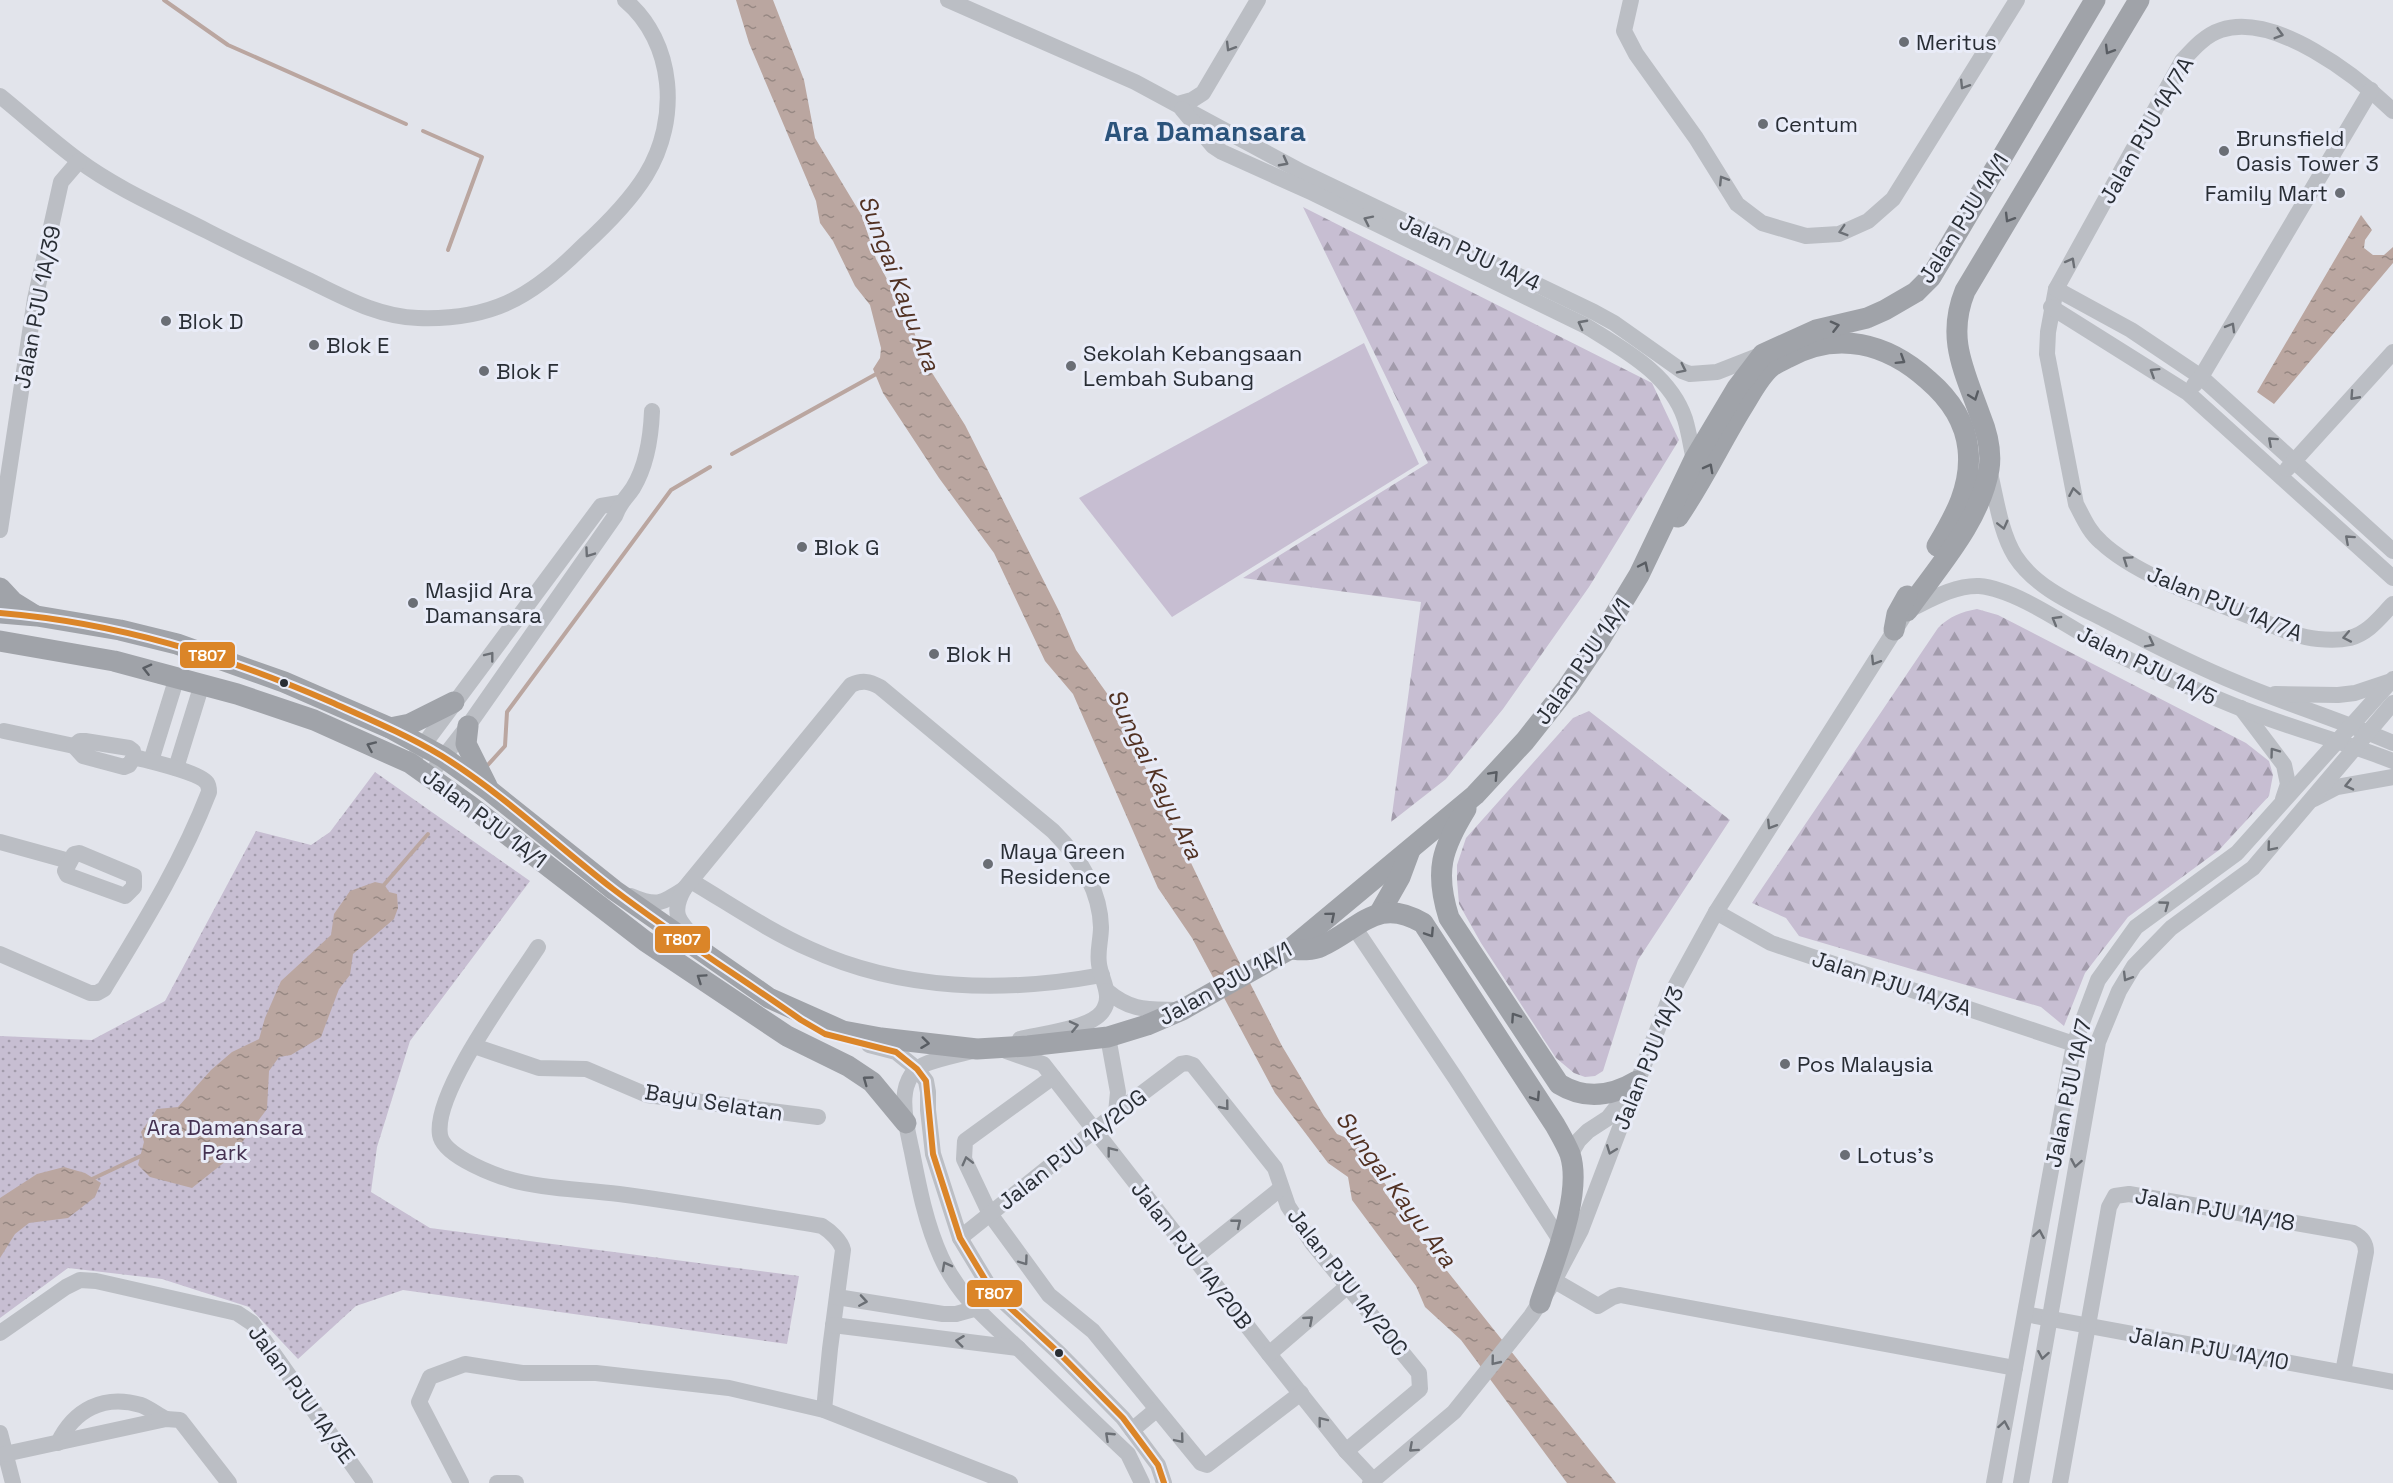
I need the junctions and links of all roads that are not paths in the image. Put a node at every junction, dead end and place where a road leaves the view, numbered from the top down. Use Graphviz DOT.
graph roads {
  1 [pos="625,0"];
  2 [pos="948,0"];
  3 [pos="1258,0"];
  4 [pos="1631,0"];
  5 [pos="2017,0"];
  6 [pos="2095,0"];
  7 [pos="2139,0"];
  8 [pos="2371,90"];
  9 [pos="1203,93"];
  10 [pos="0,96"];
  11 [pos="1178,104"];
  12 [pos="2393,111"];
  13 [pos="1206,119"];
  14 [pos="79,161"];
  15 [pos="2056,289"];
  16 [pos="2051,307"];
  17 [pos="1630,345"];
  18 [pos="2393,352"];
  19 [pos="1763,354"];
  20 [pos="2201,377"];
  21 [pos="2188,393"];
  22 [pos="652,411"];
  23 [pos="1694,460"];
  24 [pos="2294,461"];
  25 [pos="1989,468"];
  26 [pos="2280,477"];
  27 [pos="619,503"];
  28 [pos="0,530"];
  29 [pos="1661,530"];
  30 [pos="2393,551"];
  31 [pos="2393,578"];
  32 [pos="0,588"];
  33 [pos="2393,604"];
  34 [pos="1907,611"];
  35 [pos="0,613"];
  36 [pos="37,616"];
  37 [pos="1894,630"];
  38 [pos="0,641"];
  39 [pos="177,677"];
  40 [pos="2392,680"];
  41 [pos="202,684"];
  42 [pos="2265,694"];
  43 [pos="454,702"];
  44 [pos="2393,704"];
  45 [pos="2241,708"];
  46 [pos="468,726"];
  47 [pos="2351,726"];
  48 [pos="390,728"];
  49 [pos="4,731"];
  50 [pos="2368,732"];
  51 [pos="2338,740"];
  52 [pos="2393,743"];
  53 [pos="422,745"];
  54 [pos="2355,746"];
  55 [pos="443,757"];
  56 [pos="151,761"];
  57 [pos="2393,761"];
  58 [pos="410,763"];
  59 [pos="176,768"];
  60 [pos="429,776"];
  61 [pos="2393,777"];
  62 [pos="490,791"];
  63 [pos="1474,795"];
  64 [pos="2281,802"];
  65 [pos="2308,802"];
  66 [pos="0,842"];
  67 [pos="1412,848"];
  68 [pos="69,861"];
  69 [pos="688,885"];
  70 [pos="134,887"];
  71 [pos="614,890"];
  72 [pos="160,898"];
  73 [pos="1716,912"];
  74 [pos="1379,914"];
  75 [pos="1354,927"];
  76 [pos="538,948"];
  77 [pos="1287,950"];
  78 [pos="0,954"];
  79 [pos="716,960"];
  80 [pos="1104,983"];
  81 [pos="770,998"];
  82 [pos="1182,1010"];
  83 [pos="1107,1037"];
  84 [pos="2074,1044"];
  85 [pos="474,1046"];
  86 [pos="987,1049"];
  87 [pos="1187,1063"];
  88 [pos="917,1069"];
  89 [pos="1053,1077"];
  90 [pos="1637,1081"];
  91 [pos="1116,1113"];
  92 [pos="818,1118"];
  93 [pos="906,1123"];
  94 [pos="1096,1131"];
  95 [pos="1570,1155"];
  96 [pos="1280,1189"];
  97 [pos="990,1214"];
  98 [pos="960,1238"];
  99 [pos="1560,1240"];
  100 [pos="1194,1258"];
  101 [pos="1551,1279"];
  102 [pos="1349,1285"];
  103 [pos="837,1297"];
  104 [pos="974,1309"];
  105 [pos="1536,1309"];
  106 [pos="2025,1314"];
  107 [pos="2049,1318"];
  108 [pos="833,1325"];
  109 [pos="2088,1326"];
  110 [pos="0,1333"];
  111 [pos="1018,1348"];
  112 [pos="1269,1354"];
  113 [pos="2015,1368"];
  114 [pos="2343,1372"];
  115 [pos="2393,1382"];
  116 [pos="1301,1393"];
  117 [pos="824,1410"];
  118 [pos="1156,1410"];
  119 [pos="166,1419"];
  120 [pos="1132,1430"];
  121 [pos="0,1433"];
  122 [pos="58,1443"];
  123 [pos="1346,1451"];
  124 [pos="5,1454"];
  125 [pos="1372,1482"];
  126 [pos="12,1483"];
  127 [pos="229,1483"];
  128 [pos="365,1483"];
  129 [pos="460,1483"];
  130 [pos="497,1483"];
  131 [pos="516,1483"];
  132 [pos="1011,1483"];
  133 [pos="1142,1483"];
  134 [pos="1164,1483"];
  135 [pos="1994,1483"];
  136 [pos="2021,1483"];
  137 [pos="2060,1483"];
  1 -- 14 [label="street"];
  2 -- 11 [label="street, Jalan PJU 1A/4"];
  3 -- 9 [label="street, one-way"];
  5 -- 4 [label="street, one-way"];
  19 -- 6 [label="main road, Jalan PJU 1A/1, one-way"];
  7 -- 25 [label="main road, Jalan PJU 1A/1, one-way"];
  8 -- 12 [label="street, Jalan PJU 1A/7A"];
  15 -- 8 [label="street, Jalan PJU 1A/7A, one-way"];
  20 -- 8 [label="street, one-way"];
  9 -- 11 [label="street"];
  9 -- 13 [label="street"];
  10 -- 14 [label="street"];
  11 -- 13 [label="street, Jalan PJU 1A/4"];
  17 -- 11 [label="street, Jalan PJU 1A/4, one-way"];
  13 -- 17 [label="street, Jalan PJU 1A/4, one-way"];
  14 -- 28 [label="street, Jalan PJU 1A/39"];
  15 -- 16 [label="street, Jalan PJU 1A/7A"];
  15 -- 20 [label="street"];
  21 -- 16 [label="street, one-way"];
  33 -- 16 [label="street, Jalan PJU 1A/7A, one-way"];
  17 -- 19 [label="street, Jalan PJU 1A/4, one-way"];
  17 -- 23 [label="street, Jalan PJU 1A/4"];
  18 -- 24 [label="street, one-way"];
  19 -- 23 [label="main road, Jalan PJU 1A/1"];
  20 -- 21 [label="street"];
  24 -- 20 [label="street, one-way"];
  21 -- 26 [label="street"];
  22 -- 27 [label="street"];
  23 -- 29 [label="main road, Jalan PJU 1A/1"];
  24 -- 26 [label="street"];
  24 -- 30 [label="street"];
  25 -- 34 [label="main road, Jalan PJU 1A/1"];
  25 -- 42 [label="street, Jalan PJU 1A/5, one-way"];
  31 -- 26 [label="street, one-way"];
  43 -- 27 [label="street, one-way"];
  27 -- 46 [label="street, one-way"];
  29 -- 37 [label="main road, one-way"];
  63 -- 29 [label="main road, Jalan PJU 1A/1, one-way"];
  32 -- 36 [label="main road"];
  34 -- 37 [label="street, Jalan PJU 1A/3"];
  45 -- 34 [label="street, Jalan PJU 1A/5, one-way"];
  35 -- 36 [label="main road, Jalan PJU 1A/1"];
  36 -- 48 [label="main road, Jalan PJU 1A/1"];
  37 -- 73 [label="street, Jalan PJU 1A/3, one-way"];
  39 -- 38 [label="main road, Jalan PJU 1A/1, one-way"];
  39 -- 41 [label="main road, Jalan PJU 1A/1"];
  39 -- 56 [label="street"];
  40 -- 42 [label="street"];
  40 -- 47 [label="street, Jalan PJU 1A/7"];
  58 -- 41 [label="main road, Jalan PJU 1A/1, one-way"];
  41 -- 59 [label="street"];
  42 -- 47 [label="street, Jalan PJU 1A/5"];
  43 -- 48 [label="main road"];
  43 -- 53 [label="street"];
  44 -- 50 [label="street, Jalan PJU 1A/7"];
  45 -- 51 [label="street, Jalan PJU 1A/5"];
  64 -- 45 [label="street, one-way"];
  46 -- 55 [label="street"];
  46 -- 62 [label="main road"];
  47 -- 50 [label="street, Jalan PJU 1A/5"];
  47 -- 51 [label="street, Jalan PJU 1A/7"];
  48 -- 53 [label="main road, Jalan PJU 1A/1"];
  49 -- 56 [label="street"];
  50 -- 52 [label="street, Jalan PJU 1A/5"];
  50 -- 54 [label="street, Jalan PJU 1A/7"];
  51 -- 54 [label="street, Jalan PJU 1A/5"];
  51 -- 64 [label="street, Jalan PJU 1A/7"];
  53 -- 55 [label="main road, Jalan PJU 1A/1"];
  53 -- 58 [label="street"];
  54 -- 57 [label="street, Jalan PJU 1A/5"];
  54 -- 65 [label="street, Jalan PJU 1A/7"];
  55 -- 60 [label="street"];
  55 -- 62 [label="main road, Jalan PJU 1A/1"];
  56 -- 59 [label="street"];
  58 -- 60 [label="main road, Jalan PJU 1A/1"];
  59 -- 72 [label="street"];
  93 -- 60 [label="main road, Jalan PJU 1A/1, one-way"];
  61 -- 65 [label="street, one-way"];
  62 -- 71 [label="main road, Jalan PJU 1A/1"];
  63 -- 67 [label="main road, Jalan PJU 1A/1"];
  90 -- 63 [label="main road, one-way"];
  84 -- 64 [label="street, Jalan PJU 1A/7, one-way"];
  65 -- 107 [label="street, Jalan PJU 1A/7, one-way"];
  66 -- 68 [label="street"];
  67 -- 74 [label="main road"];
  77 -- 67 [label="main road, Jalan PJU 1A/1, one-way"];
  68 -- 70 [label="street"];
  68 -- 70 [label="street"];
  69 -- 71 [label="street"];
  69 -- 79 [label="street"];
  69 -- 80 [label="street"];
  69 -- 80 [label="street"];
  70 -- 72 [label="street"];
  71 -- 79 [label="main road, Jalan PJU 1A/1"];
  72 -- 78 [label="street"];
  73 -- 84 [label="street, Jalan PJU 1A/3A"];
  73 -- 90 [label="street, Jalan PJU 1A/3"];
  74 -- 75 [label="main road"];
  74 -- 95 [label="main road, one-way"];
  75 -- 77 [label="main road"];
  75 -- 99 [label="street"];
  76 -- 85 [label="street"];
  77 -- 82 [label="main road, Jalan PJU 1A/1"];
  79 -- 81 [label="main road, Jalan PJU 1A/1"];
  80 -- 82 [label="street"];
  86 -- 80 [label="street, one-way"];
  81 -- 86 [label="main road, Jalan PJU 1A/1, one-way"];
  81 -- 88 [label="street"];
  82 -- 83 [label="main road, Jalan PJU 1A/1"];
  83 -- 86 [label="main road, Jalan PJU 1A/1"];
  83 -- 91 [label="street"];
  106 -- 84 [label="street, Jalan PJU 1A/7, one-way"];
  85 -- 92 [label="street, Bayu Selatan"];
  85 -- 103 [label="street"];
  86 -- 88 [label="street"];
  86 -- 89 [label="street, Jalan PJU 1A/20B"];
  87 -- 91 [label="street, Jalan PJU 1A/20G"];
  87 -- 96 [label="street, Jalan PJU 1A/20C, one-way"];
  88 -- 93 [label="street"];
  88 -- 98 [label="street"];
  89 -- 94 [label="street, Jalan PJU 1A/20B"];
  97 -- 89 [label="street, one-way"];
  90 -- 95 [label="street"];
  90 -- 101 [label="street, Jalan PJU 1A/3, one-way"];
  91 -- 94 [label="street, Jalan PJU 1A/20G"];
  104 -- 93 [label="street, one-way"];
  94 -- 97 [label="street, Jalan PJU 1A/20G"];
  100 -- 94 [label="street, Jalan PJU 1A/20B, one-way"];
  95 -- 99 [label="main road"];
  100 -- 96 [label="street, one-way"];
  96 -- 102 [label="street, Jalan PJU 1A/20C"];
  97 -- 98 [label="street, Jalan PJU 1A/20G"];
  97 -- 118 [label="street, one-way"];
  98 -- 120 [label="street"];
  99 -- 101 [label="main road"];
  100 -- 112 [label="street, Jalan PJU 1A/20B"];
  101 -- 105 [label="main road"];
  101 -- 113 [label="street"];
  112 -- 102 [label="street, one-way"];
  102 -- 123 [label="street, Jalan PJU 1A/20C"];
  103 -- 104 [label="street, one-way"];
  103 -- 108 [label="street"];
  104 -- 111 [label="street"];
  105 -- 125 [label="street, one-way"];
  106 -- 107 [label="street, Jalan PJU 1A/10"];
  106 -- 113 [label="street, Jalan PJU 1A/7"];
  107 -- 109 [label="street, Jalan PJU 1A/10"];
  107 -- 136 [label="street, Jalan PJU 1A/7, one-way"];
  111 -- 108 [label="street, one-way"];
  108 -- 117 [label="street"];
  109 -- 114 [label="street, Jalan PJU 1A/10"];
  109 -- 114 [label="street, Jalan PJU 1A/18"];
  109 -- 137 [label="street, Jalan PJU 1A/18"];
  110 -- 128 [label="street, Jalan PJU 1A/3E"];
  133 -- 111 [label="street, one-way"];
  112 -- 116 [label="street, Jalan PJU 1A/20B"];
  135 -- 113 [label="street, Jalan PJU 1A/7, one-way"];
  114 -- 115 [label="street, Jalan PJU 1A/10"];
  118 -- 116 [label="street, one-way"];
  123 -- 116 [label="street, Jalan PJU 1A/20B, one-way"];
  117 -- 129 [label="street"];
  117 -- 132 [label="street"];
  118 -- 120 [label="street"];
  119 -- 122 [label="street"];
  119 -- 122 [label="street"];
  119 -- 127 [label="street"];
  120 -- 134 [label="street"];
  121 -- 124 [label="street"];
  122 -- 124 [label="street"];
  123 -- 125 [label="street, Jalan PJU 1A/20B"];
  124 -- 126 [label="street"];
  130 -- 131 [label="street"];
}
